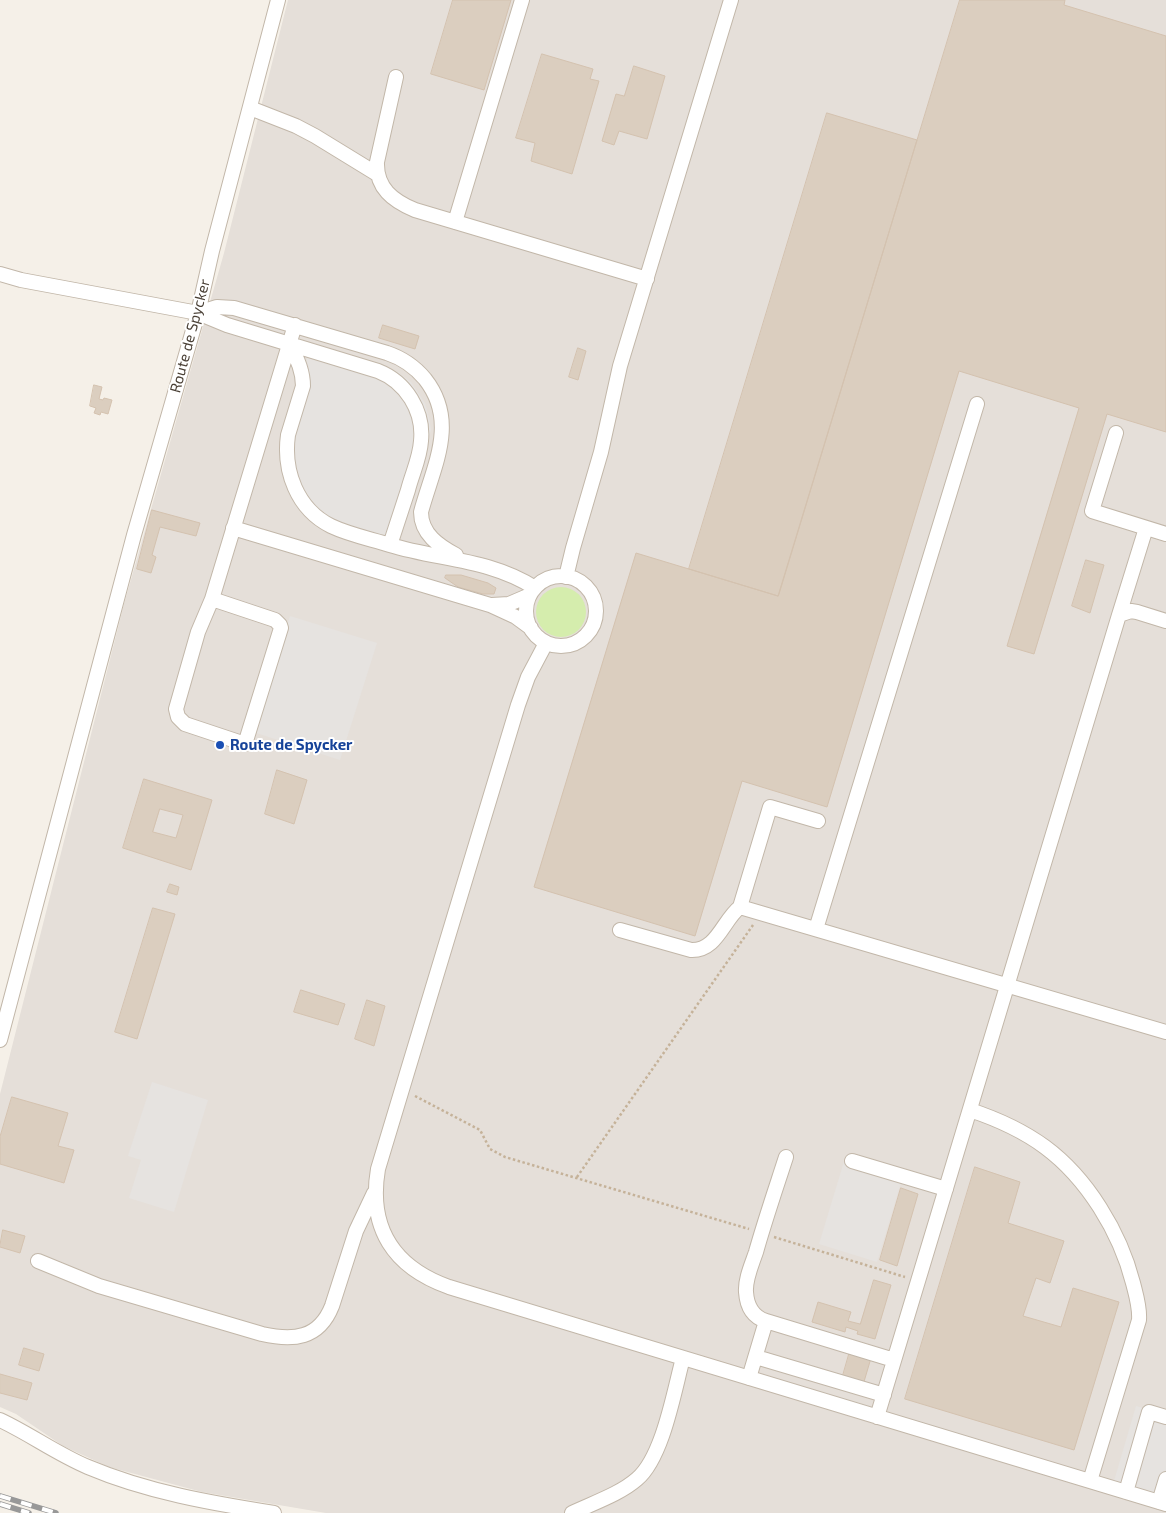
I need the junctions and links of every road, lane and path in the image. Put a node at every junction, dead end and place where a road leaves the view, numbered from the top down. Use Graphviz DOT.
graph roads {
  1 [pos="278,0"];
  2 [pos="522,0"];
  3 [pos="731,0"];
  4 [pos="396,77"];
  5 [pos="250,108"];
  6 [pos="377,174"];
  7 [pos="455,222"];
  8 [pos="0,274"];
  9 [pos="0,278"];
  10 [pos="647,278"];
  11 [pos="21,280"];
  12 [pos="198,313"];
  13 [pos="295,325"];
  14 [pos="289,344"];
  15 [pos="977,404"];
  16 [pos="1116,433"];
  17 [pos="233,528"];
  18 [pos="1146,528"];
  19 [pos="1166,534"];
  20 [pos="390,545"];
  21 [pos="464,560"];
  22 [pos="566,576"];
  23 [pos="533,591"];
  24 [pos="212,599"];
  25 [pos="490,605"];
  26 [pos="1118,615"];
  27 [pos="1166,621"];
  28 [pos="530,628"];
  29 [pos="546,643"];
  30 [pos="818,821"];
  31 [pos="740,907"];
  32 [pos="761,913"];
  33 [pos="816,929"];
  34 [pos="620,930"];
  35 [pos="1007,986"];
  36 [pos="12,990"];
  37 [pos="0,1008"];
  38 [pos="1166,1032"];
  39 [pos="0,1040"];
  40 [pos="402,1089"];
  41 [pos="970,1110"];
  42 [pos="786,1157"];
  43 [pos="852,1160"];
  44 [pos="577,1178"];
  45 [pos="946,1189"];
  46 [pos="375,1191"];
  47 [pos="761,1233"];
  48 [pos="38,1261"];
  49 [pos="918,1282"];
  50 [pos="766,1321"];
  51 [pos="756,1357"];
  52 [pos="683,1358"];
  53 [pos="894,1360"];
  54 [pos="749,1378"];
  55 [pos="884,1395"];
  56 [pos="877,1417"];
  57 [pos="1166,1417"];
  58 [pos="0,1420"];
  59 [pos="1166,1479"];
  60 [pos="1090,1481"];
  61 [pos="1126,1492"];
  62 [pos="1163,1503"];
  63 [pos="274,1513"];
  64 [pos="572,1513"];
  1 -- 5 [label="street, Route de Spycker"];
  2 -- 7 [label="street"];
  3 -- 10 [label="street"];
  4 -- 6 [label="street"];
  5 -- 6 [label="street"];
  5 -- 12 [label="street, Route de Spycker"];
  6 -- 7 [label="street"];
  7 -- 10 [label="street"];
  8 -- 11 [label="street"];
  9 -- 11 [label="street"];
  10 -- 22 [label="street"];
  11 -- 12 [label="street"];
  12 -- 13 [label="street"];
  12 -- 14 [label="street"];
  12 -- 36 [label="street, Route de Spycker"];
  13 -- 14 [label="street"];
  13 -- 21 [label="street"];
  14 -- 17 [label="street"];
  14 -- 20 [label="street"];
  14 -- 20 [label="street"];
  15 -- 33 [label="street"];
  16 -- 18 [label="street"];
  17 -- 24 [label="street"];
  17 -- 25 [label="street"];
  18 -- 19 [label="street"];
  18 -- 26 [label="street"];
  20 -- 21 [label="street"];
  21 -- 23 [label="street"];
  22 -- 23 [label="street"];
  22 -- 29 [label="street"];
  23 -- 25 [label="street"];
  23 -- 28 [label="street"];
  24 -- 24 [label="street"];
  25 -- 28 [label="street"];
  26 -- 27 [label="street"];
  26 -- 35 [label="street"];
  28 -- 29 [label="street"];
  29 -- 40 [label="street"];
  30 -- 31 [label="street"];
  31 -- 32 [label="street"];
  31 -- 34 [label="street"];
  32 -- 33 [label="street"];
  32 -- 44 [label="path"];
  33 -- 35 [label="street"];
  35 -- 38 [label="street"];
  35 -- 41 [label="street"];
  36 -- 37 [label="street, Route de Spycker"];
  36 -- 39 [label="street, Route de Spycker"];
  40 -- 44 [label="path"];
  40 -- 46 [label="street"];
  41 -- 45 [label="street"];
  41 -- 60 [label="street"];
  42 -- 47 [label="street"];
  43 -- 45 [label="street"];
  44 -- 47 [label="path"];
  45 -- 49 [label="street"];
  46 -- 48 [label="street"];
  46 -- 52 [label="street"];
  47 -- 49 [label="path"];
  47 -- 50 [label="street"];
  49 -- 53 [label="street"];
  50 -- 51 [label="street"];
  50 -- 53 [label="street"];
  51 -- 54 [label="street"];
  51 -- 55 [label="street"];
  52 -- 54 [label="street"];
  52 -- 64 [label="street"];
  53 -- 55 [label="street"];
  54 -- 56 [label="street"];
  55 -- 56 [label="street"];
  56 -- 60 [label="street"];
  57 -- 61 [label="street"];
  58 -- 63 [label="street"];
  59 -- 62 [label="street"];
  60 -- 61 [label="street"];
  61 -- 62 [label="street"];
}
